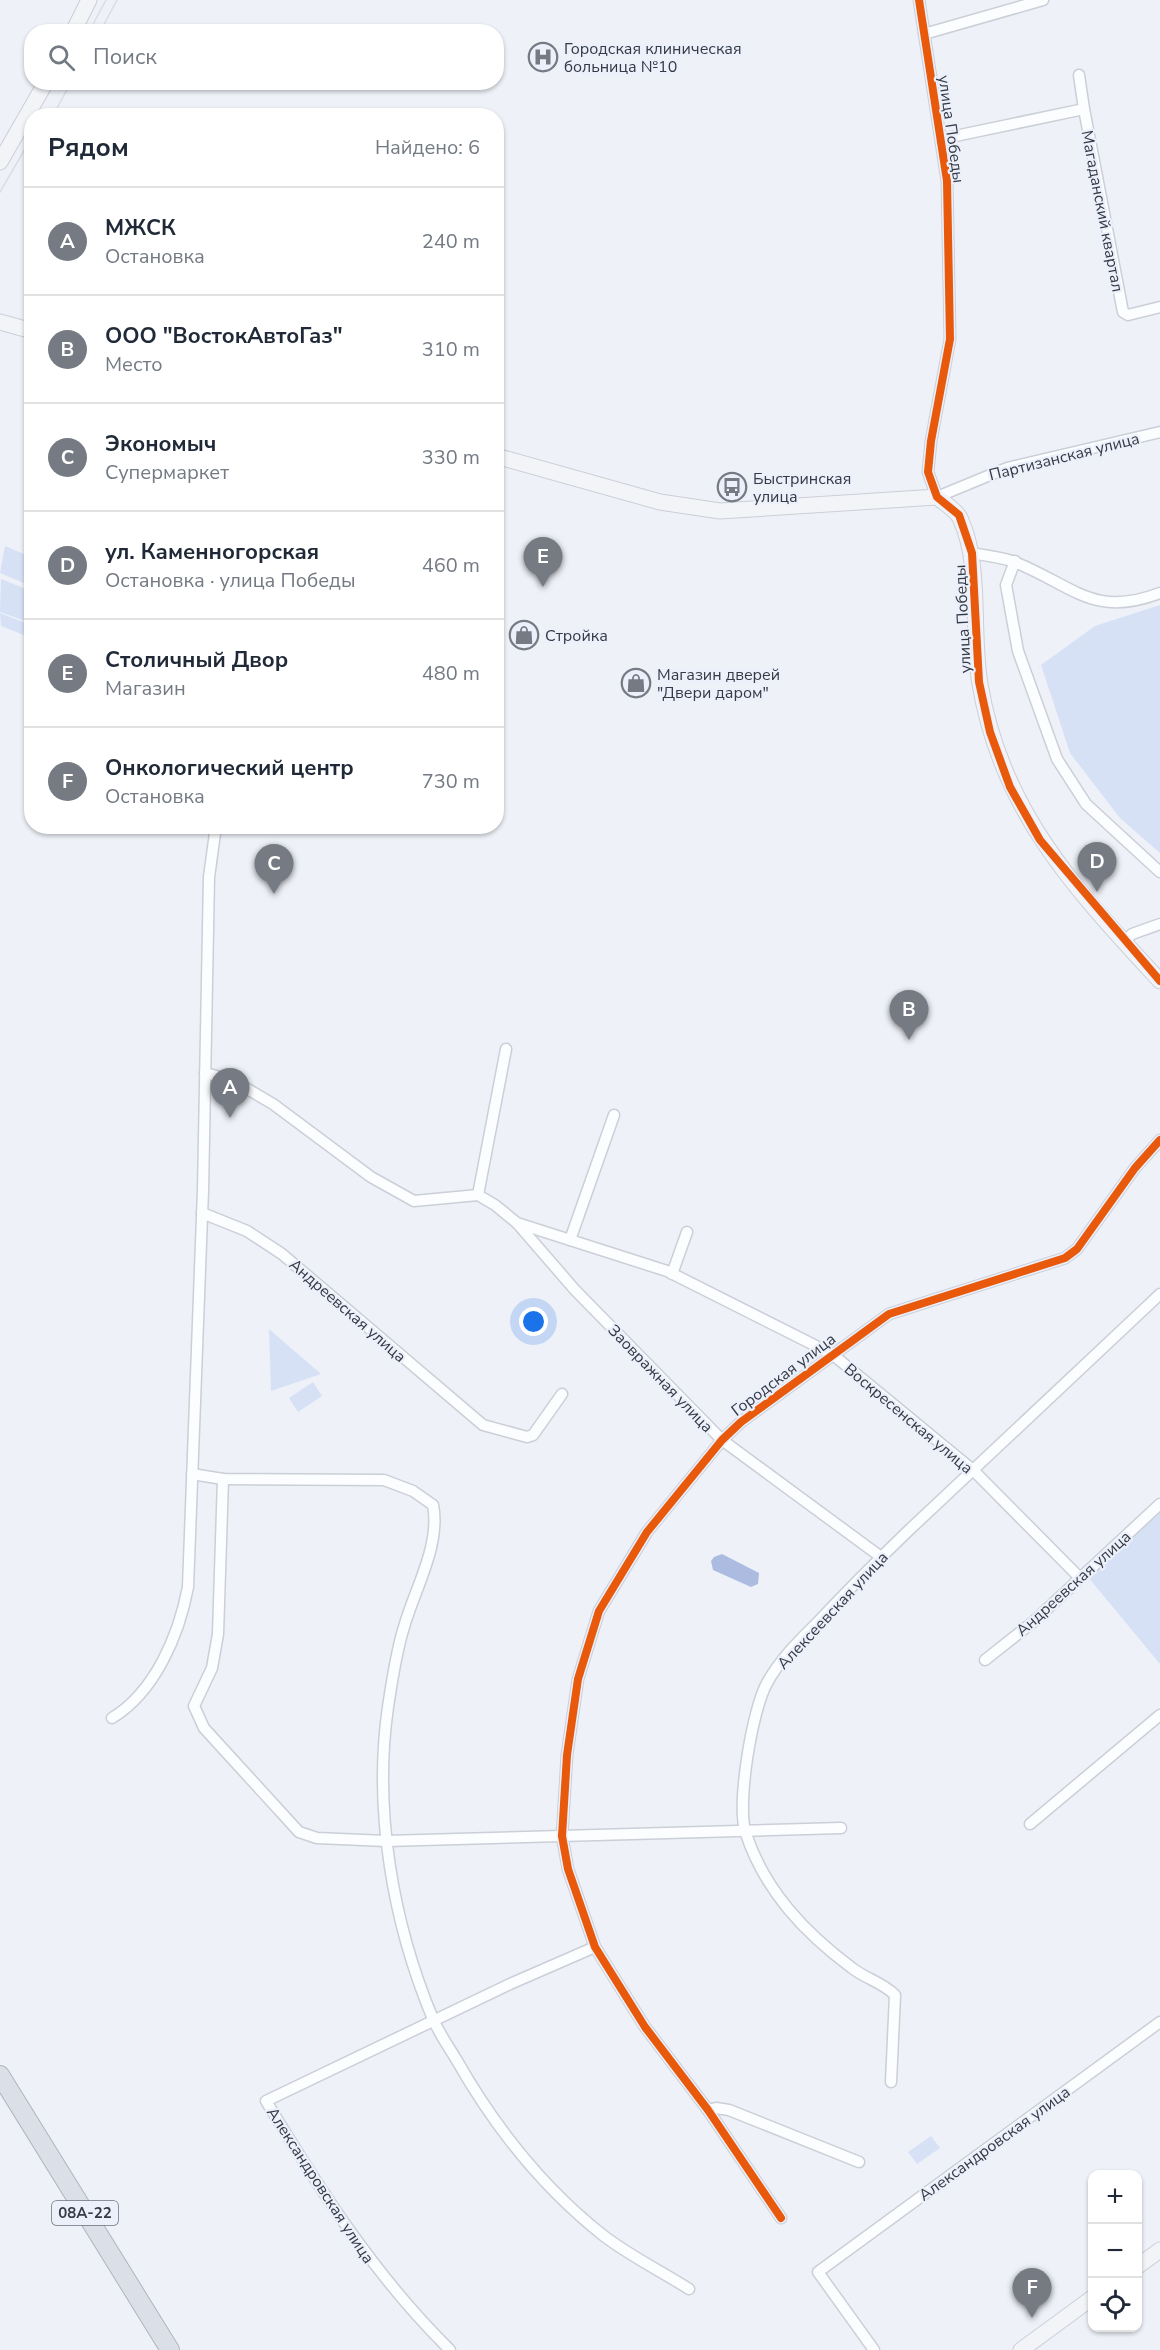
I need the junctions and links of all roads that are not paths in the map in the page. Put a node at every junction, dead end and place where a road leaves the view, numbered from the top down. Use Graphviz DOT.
graph roads {
  1 [pos="89,0"];
  2 [pos="919,0"];
  3 [pos="1043,0"];
  4 [pos="77,24"];
  5 [pos="924,34"];
  6 [pos="1079,75"];
  7 [pos="41,90"];
  8 [pos="31,108"];
  9 [pos="1084,109"];
  10 [pos="24,120"];
  11 [pos="941,140"];
  12 [pos="0,162"];
  13 [pos="1160,307"];
  14 [pos="0,322"];
  15 [pos="24,328"];
  16 [pos="1160,432"];
  17 [pos="504,458"];
  18 [pos="937,497"];
  19 [pos="972,554"];
  20 [pos="1015,561"];
  21 [pos="1160,593"];
  22 [pos="215,834"];
  23 [pos="1160,872"];
  24 [pos="1160,924"];
  25 [pos="1124,942"];
  26 [pos="1160,981"];
  27 [pos="507,1049"];
  28 [pos="205,1073"];
  29 [pos="614,1115"];
  30 [pos="1160,1140"];
  31 [pos="478,1195"];
  32 [pos="202,1213"];
  33 [pos="517,1223"];
  34 [pos="687,1232"];
  35 [pos="570,1240"];
  36 [pos="676,1276"];
  37 [pos="1160,1294"];
  38 [pos="832,1354"];
  39 [pos="562,1394"];
  40 [pos="722,1440"];
  41 [pos="973,1470"];
  42 [pos="192,1474"];
  43 [pos="223,1479"];
  44 [pos="1160,1504"];
  45 [pos="881,1557"];
  46 [pos="1080,1578"];
  47 [pos="985,1660"];
  48 [pos="1160,1715"];
  49 [pos="111,1718"];
  50 [pos="1030,1824"];
  51 [pos="841,1828"];
  52 [pos="745,1832"];
  53 [pos="562,1836"];
  54 [pos="386,1841"];
  55 [pos="596,1947"];
  56 [pos="434,2022"];
  57 [pos="1160,2022"];
  58 [pos="0,2076"];
  59 [pos="891,2082"];
  60 [pos="708,2110"];
  61 [pos="859,2162"];
  62 [pos="782,2218"];
  63 [pos="1160,2250"];
  64 [pos="1142,2263"];
  65 [pos="689,2289"];
  66 [pos="1088,2301"];
  67 [pos="170,2350"];
  68 [pos="450,2350"];
  69 [pos="874,2350"];
  70 [pos="1021,2350"];
  1 -- 4 [label="street"];
  2 -- 5 [label="street, улица Победы"];
  3 -- 5 [label="street"];
  5 -- 11 [label="street, улица Победы"];
  6 -- 9 [label="street"];
  7 -- 8 [label="street"];
  9 -- 11 [label="street, Магаданский квартал"];
  9 -- 13 [label="street, Магаданский квартал"];
  10 -- 12 [label="street"];
  11 -- 18 [label="street, улица Победы"];
  14 -- 15 [label="street"];
  16 -- 18 [label="street, Партизанская улица"];
  17 -- 18 [label="street"];
  18 -- 19 [label="street, улица Победы"];
  19 -- 20 [label="street"];
  19 -- 25 [label="street, улица Победы"];
  20 -- 21 [label="street"];
  20 -- 23 [label="street"];
  22 -- 28 [label="street"];
  24 -- 25 [label="street"];
  25 -- 26 [label="street, улица Победы"];
  27 -- 31 [label="street"];
  28 -- 31 [label="street"];
  28 -- 32 [label="street"];
  29 -- 35 [label="street"];
  30 -- 38 [label="street, Городская улица"];
  31 -- 33 [label="street"];
  32 -- 39 [label="street, Андреевская улица"];
  32 -- 42 [label="street"];
  33 -- 35 [label="street, Воскресенская улица"];
  33 -- 40 [label="street, Заовражная улица"];
  34 -- 36 [label="street"];
  35 -- 36 [label="street, Воскресенская улица"];
  36 -- 38 [label="street, Воскресенская улица"];
  37 -- 41 [label="street, Алексеевская улица"];
  38 -- 40 [label="street, Городская улица"];
  38 -- 41 [label="street, Воскресенская улица"];
  40 -- 45 [label="street, Заовражная улица"];
  40 -- 53 [label="street, Городская улица"];
  41 -- 45 [label="street, Алексеевская улица"];
  41 -- 46 [label="street, Воскресенская улица"];
  42 -- 43 [label="street"];
  42 -- 49 [label="street"];
  43 -- 54 [label="street"];
  43 -- 54 [label="street"];
  44 -- 46 [label="street, Андреевская улица"];
  45 -- 52 [label="street, Алексеевская улица"];
  46 -- 47 [label="street, Андреевская улица"];
  48 -- 50 [label="street"];
  51 -- 52 [label="street"];
  52 -- 53 [label="street"];
  52 -- 59 [label="street, Алексеевская улица"];
  53 -- 54 [label="street"];
  53 -- 55 [label="street, Городская улица"];
  54 -- 56 [label="street"];
  55 -- 56 [label="street"];
  55 -- 60 [label="street, Городская улица"];
  56 -- 65 [label="street"];
  56 -- 68 [label="street, Александровская улица"];
  57 -- 69 [label="street, Александровская улица"];
  58 -- 67 [label="highway, 08А-22"];
  60 -- 61 [label="street"];
  60 -- 62 [label="street, Городская улица"];
  63 -- 64 [label="street"];
  66 -- 70 [label="street"];
}
